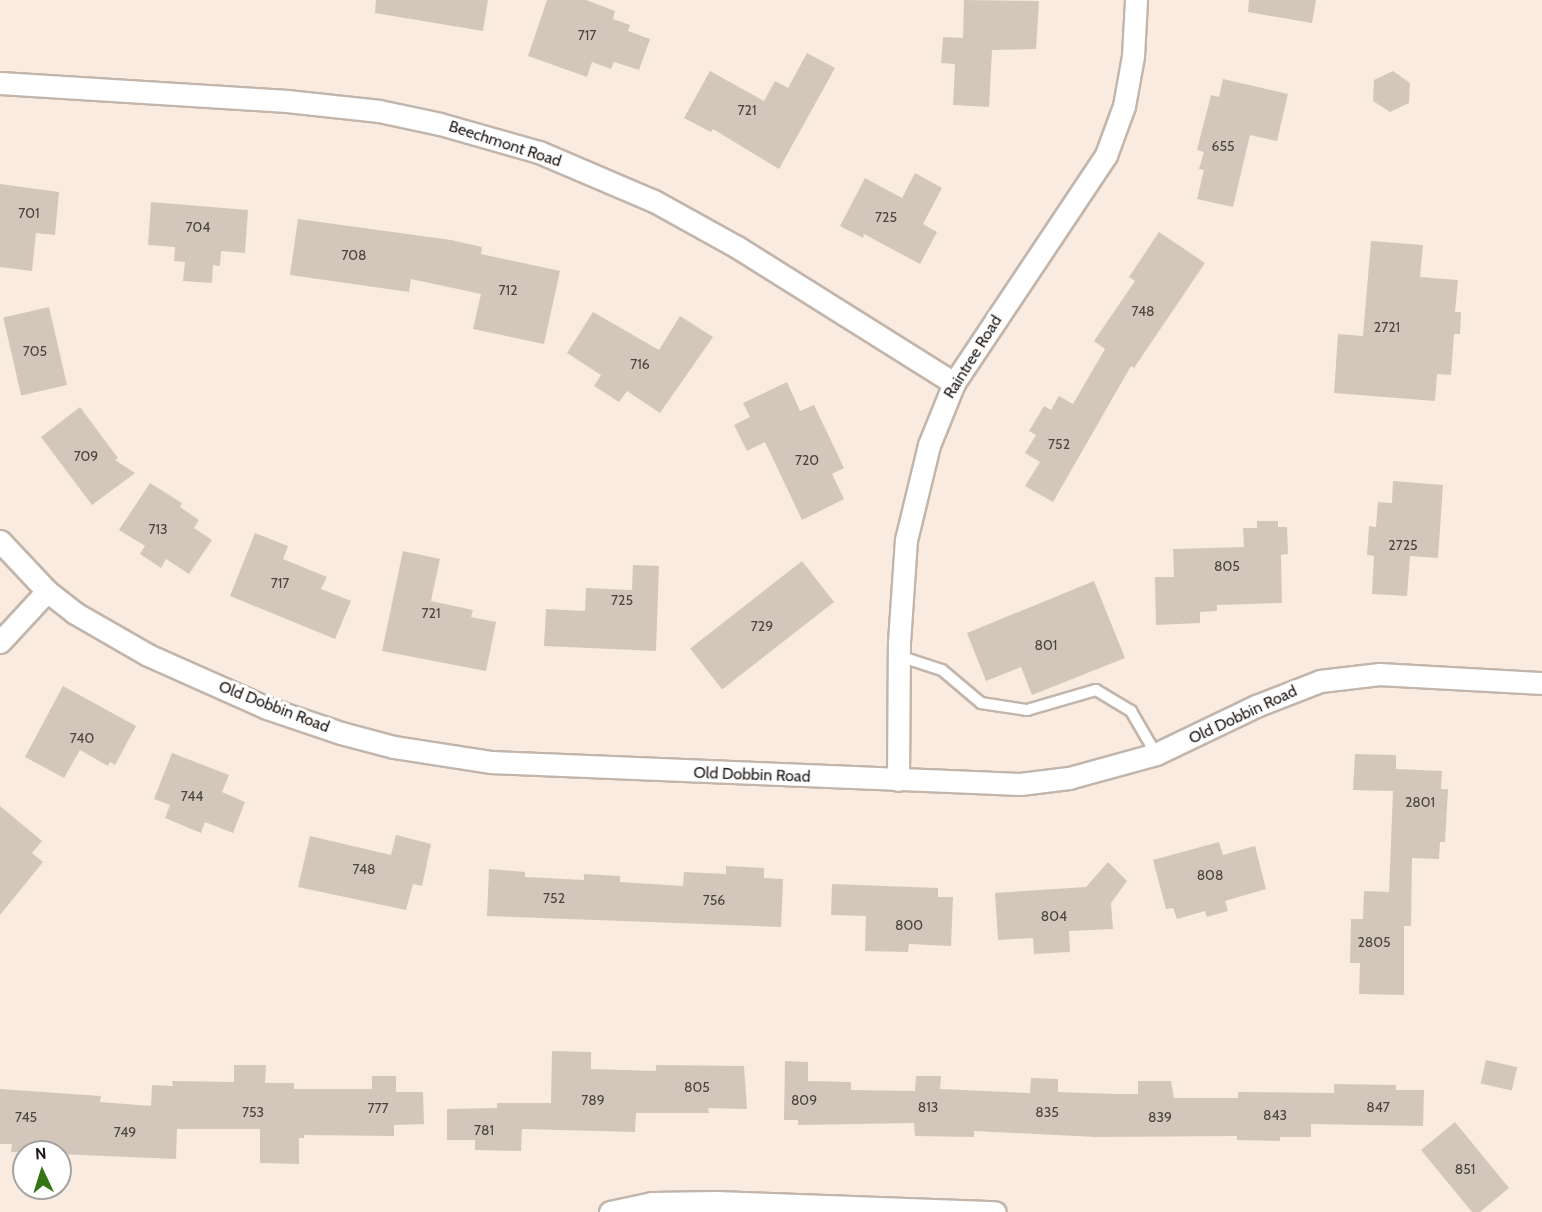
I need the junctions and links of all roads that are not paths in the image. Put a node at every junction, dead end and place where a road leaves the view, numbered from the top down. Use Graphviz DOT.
graph roads {
  1 [pos="1136,0"];
  2 [pos="0,83"];
  3 [pos="954,383"];
  4 [pos="0,541"];
  5 [pos="47,591"];
  6 [pos="0,642"];
  7 [pos="899,656"];
  8 [pos="1542,683"];
  9 [pos="1156,754"];
  10 [pos="898,780"];
  11 [pos="610,1212"];
  12 [pos="989,1212"];
  13 [pos="995,1212"];
  1 -- 3 [label="street, Raintree Road"];
  2 -- 3 [label="street, Beechmont Road"];
  3 -- 7 [label="street, Raintree Road"];
  4 -- 5 [label="street, Old Dobbin Road"];
  5 -- 6 [label="street"];
  5 -- 10 [label="street, Old Dobbin Road"];
  7 -- 9 [label="lane"];
  7 -- 10 [label="street, Raintree Road"];
  8 -- 9 [label="street, Old Dobbin Road"];
  9 -- 10 [label="street, Old Dobbin Road"];
  11 -- 12 [label="street"];
  12 -- 13 [label="street"];
}
